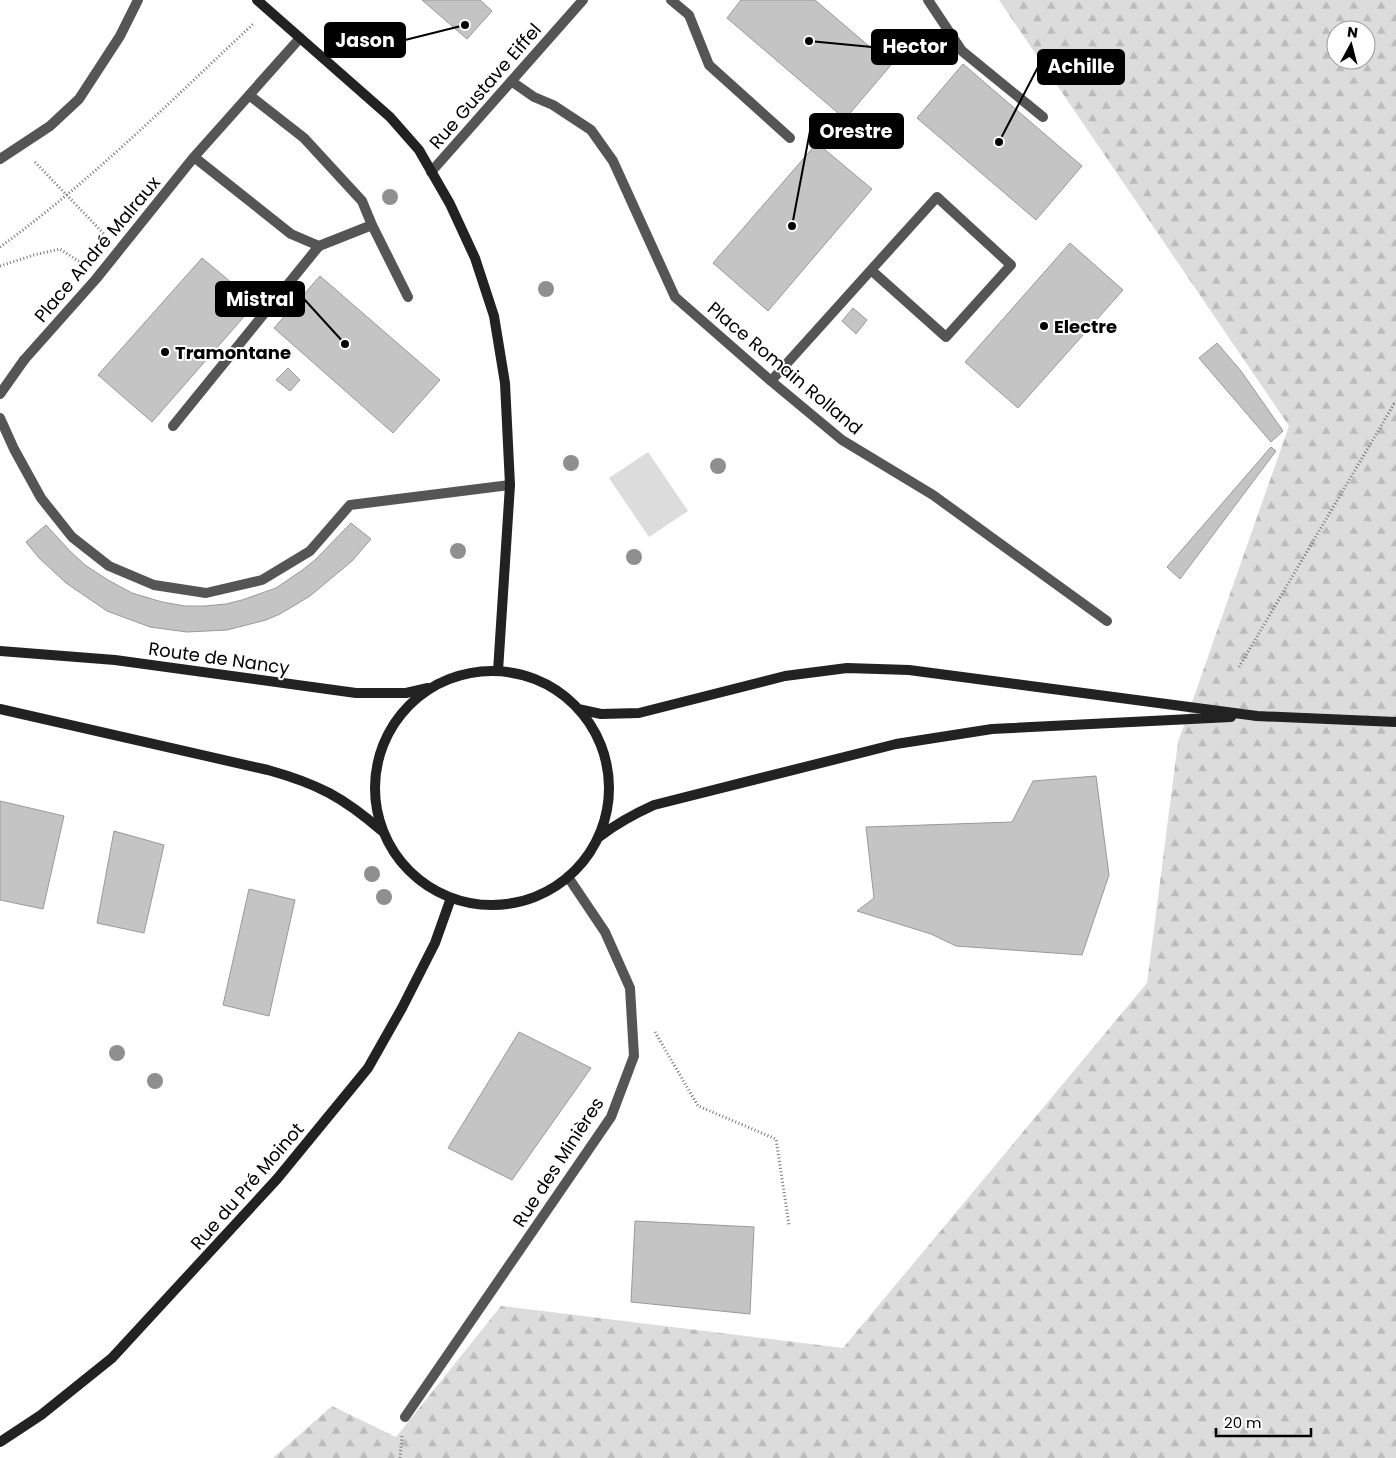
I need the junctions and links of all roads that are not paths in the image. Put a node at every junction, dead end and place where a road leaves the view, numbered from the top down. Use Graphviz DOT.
graph roads {
  1 [pos="138,0"];
  2 [pos="257,0"];
  3 [pos="583,0"];
  4 [pos="671,0"];
  5 [pos="928,0"];
  6 [pos="300,38"];
  7 [pos="511,81"];
  8 [pos="249,95"];
  9 [pos="1043,117"];
  10 [pos="790,138"];
  11 [pos="194,157"];
  12 [pos="0,159"];
  13 [pos="431,172"];
  14 [pos="372,225"];
  15 [pos="319,246"];
  16 [pos="872,270"];
  17 [pos="408,297"];
  18 [pos="771,381"];
  19 [pos="0,394"];
  20 [pos="0,418"];
  21 [pos="172,426"];
  22 [pos="510,484"];
  23 [pos="1107,621"];
  24 [pos="2,648"];
  25 [pos="498,672"];
  26 [pos="434,686"];
  27 [pos="0,709"];
  28 [pos="578,710"];
  29 [pos="1258,716"];
  30 [pos="1396,722"];
  31 [pos="383,831"];
  32 [pos="598,838"];
  33 [pos="568,877"];
  34 [pos="452,898"];
  35 [pos="405,1417"];
  36 [pos="0,1442"];
  1 -- 12 [label="street"];
  2 -- 6 [label="main road"];
  3 -- 7 [label="street, Rue Gustave Eiffel"];
  4 -- 10 [label="street"];
  5 -- 9 [label="street"];
  6 -- 8 [label="street, Place André Malraux"];
  6 -- 13 [label="main road"];
  7 -- 13 [label="street, Rue Gustave Eiffel"];
  7 -- 18 [label="street, Place Romain Rolland"];
  8 -- 11 [label="street, Place André Malraux"];
  8 -- 14 [label="street"];
  11 -- 15 [label="street"];
  11 -- 19 [label="street, Place André Malraux"];
  13 -- 22 [label="main road"];
  14 -- 15 [label="street"];
  14 -- 17 [label="street"];
  15 -- 21 [label="street"];
  16 -- 16 [label="street"];
  16 -- 18 [label="street"];
  18 -- 23 [label="street, Place Romain Rolland"];
  20 -- 22 [label="street"];
  22 -- 25 [label="main road"];
  24 -- 26 [label="main road, Route de Nancy"];
  25 -- 26 [label="main road"];
  25 -- 28 [label="main road"];
  26 -- 31 [label="main road"];
  27 -- 31 [label="main road"];
  28 -- 29 [label="main road"];
  28 -- 32 [label="main road"];
  29 -- 30 [label="main road"];
  29 -- 32 [label="main road"];
  31 -- 34 [label="main road"];
  32 -- 33 [label="main road"];
  33 -- 34 [label="main road"];
  33 -- 35 [label="street, Rue des Minières"];
  34 -- 36 [label="main road, Rue du Pré Moinot"];
}
